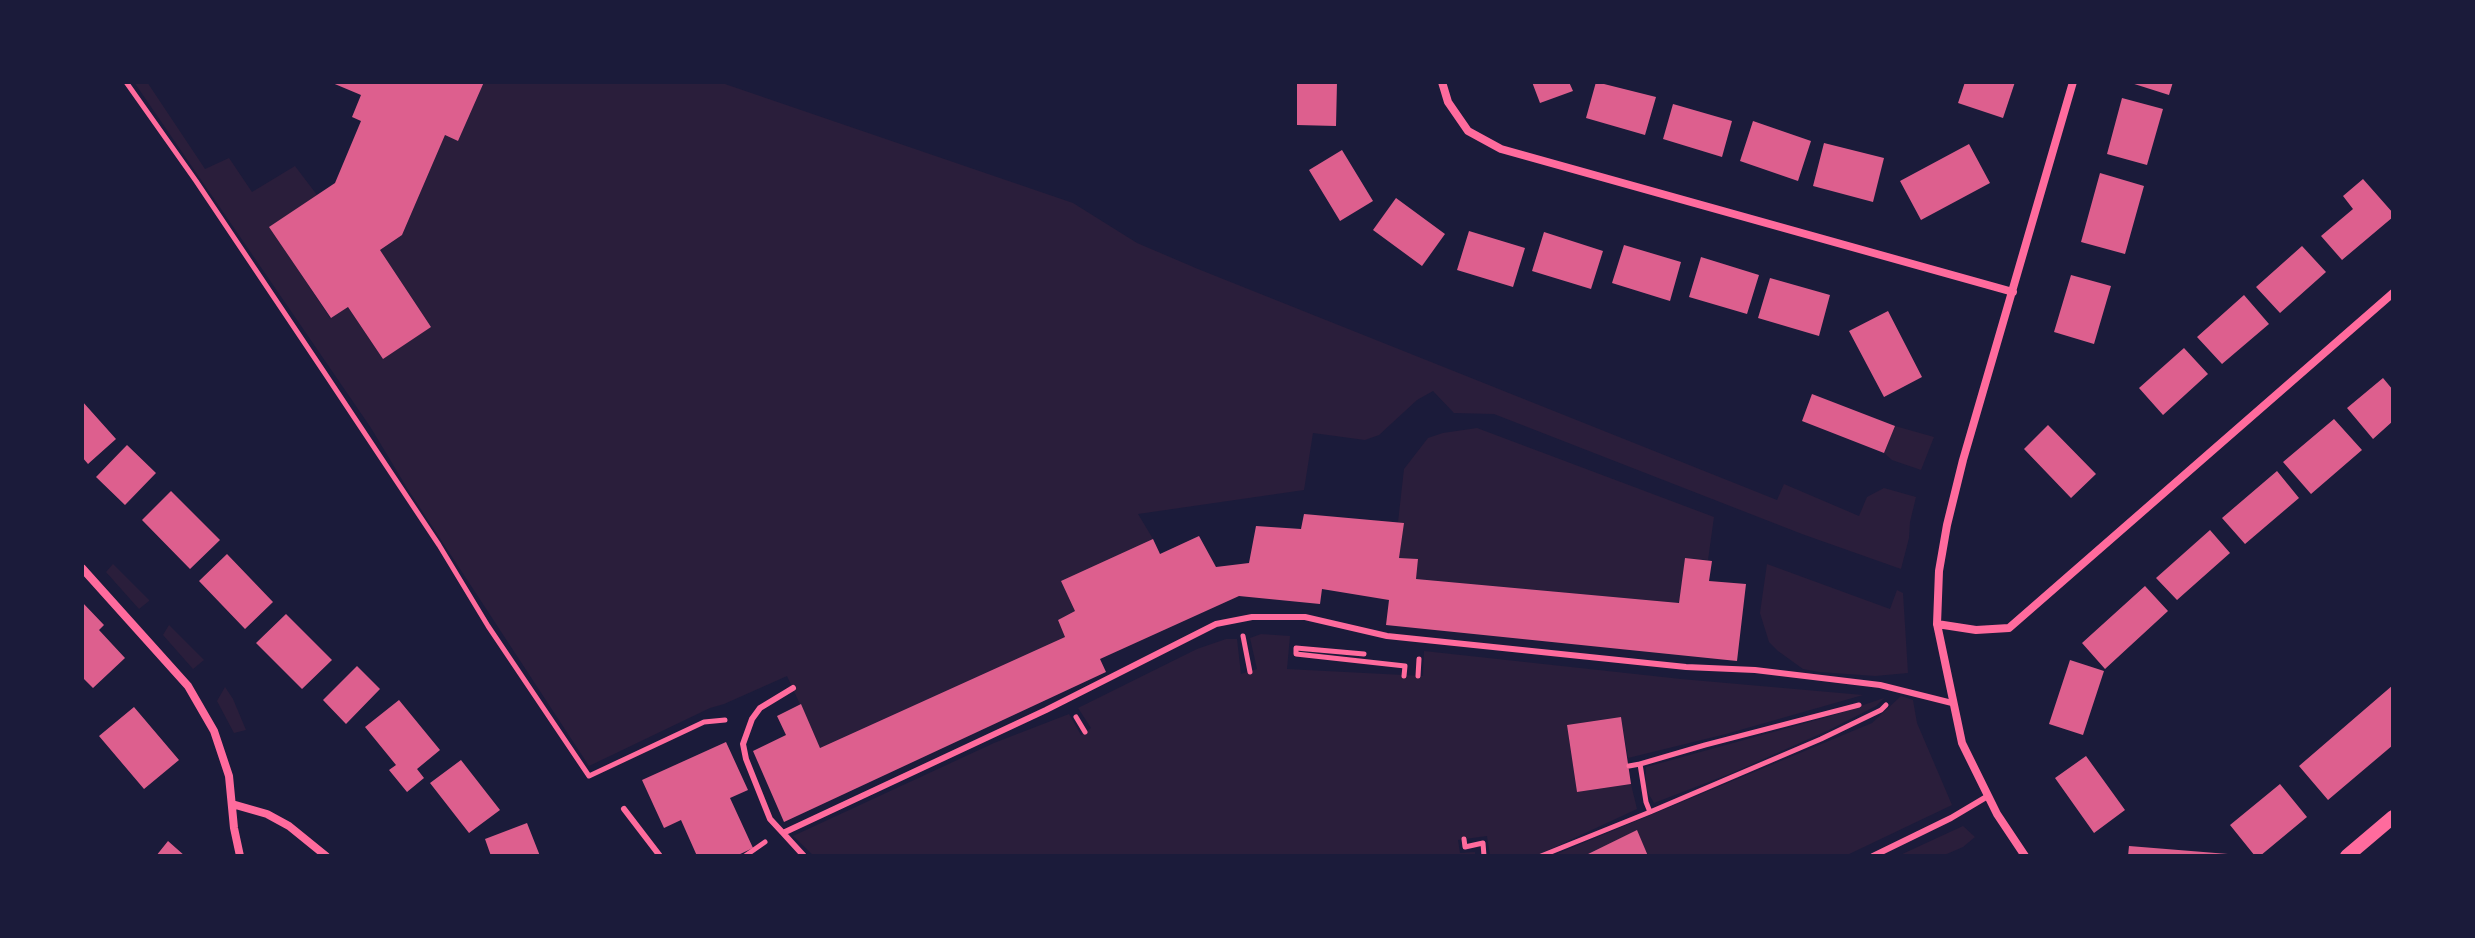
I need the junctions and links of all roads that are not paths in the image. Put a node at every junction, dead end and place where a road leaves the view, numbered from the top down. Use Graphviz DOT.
graph roads {
  1 [pos="1442,82"];
  2 [pos="2073,82"];
  3 [pos="2013,292"];
  4 [pos="2393,293"];
  5 [pos="82,568"];
  6 [pos="1937,624"];
  7 [pos="793,688"];
  8 [pos="1952,703"];
  9 [pos="1988,796"];
  10 [pos="232,804"];
  11 [pos="624,809"];
  12 [pos="2393,817"];
  13 [pos="783,833"];
  14 [pos="240,856"];
  15 [pos="326,856"];
  16 [pos="660,856"];
  17 [pos="804,856"];
  18 [pos="1873,856"];
  19 [pos="2025,856"];
  20 [pos="2347,856"];
  1 -- 3 [label="street"];
  2 -- 3 [label="street"];
  3 -- 6 [label="street"];
  4 -- 6 [label="street"];
  5 -- 10 [label="street"];
  6 -- 8 [label="street"];
  7 -- 13 [label="lane"];
  8 -- 9 [label="street"];
  8 -- 13 [label="lane"];
  9 -- 18 [label="lane"];
  9 -- 19 [label="street"];
  10 -- 14 [label="street"];
  10 -- 15 [label="street"];
  11 -- 16 [label="lane"];
  12 -- 20 [label="street"];
  13 -- 17 [label="lane"];
}
